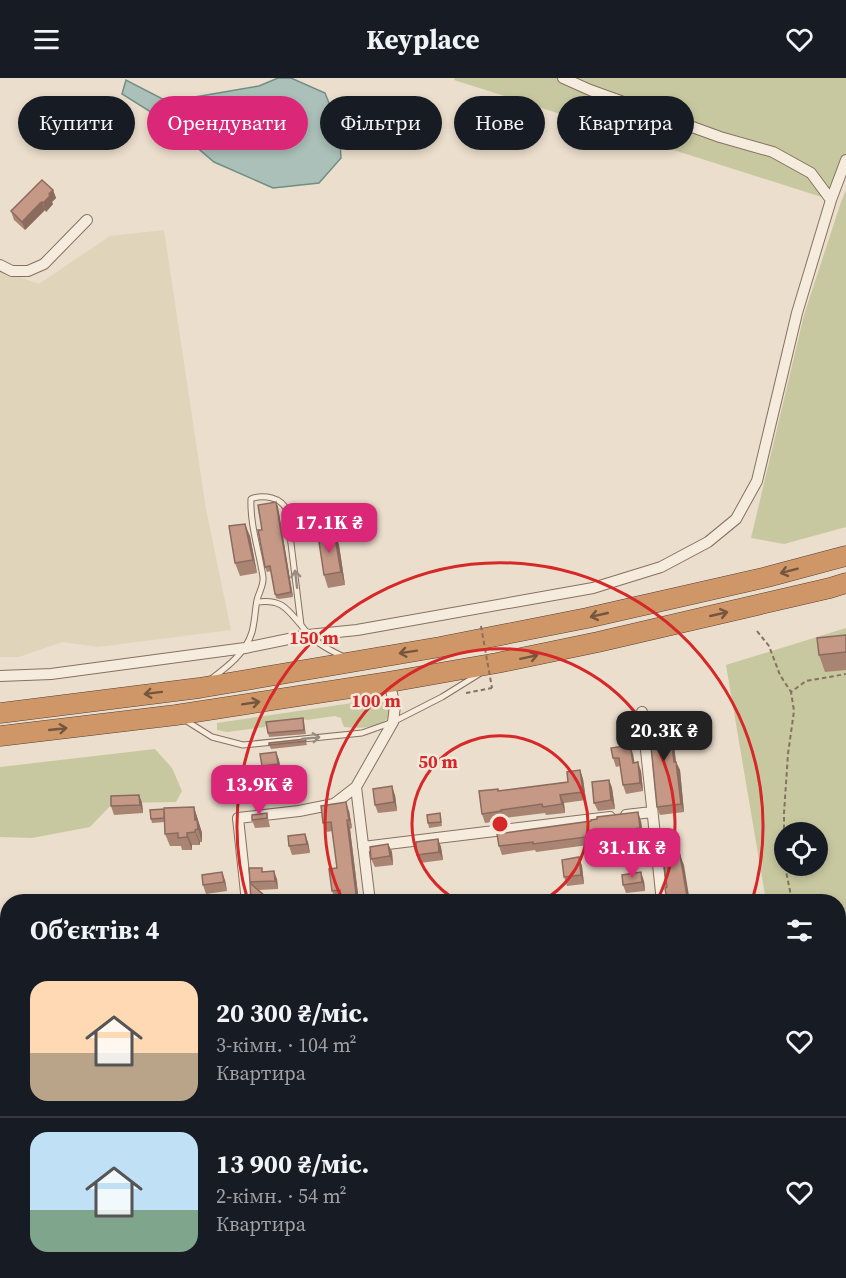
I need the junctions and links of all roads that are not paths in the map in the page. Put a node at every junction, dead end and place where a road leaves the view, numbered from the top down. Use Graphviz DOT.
graph roads {
  1 [pos="563,78"];
  2 [pos="846,160"];
  3 [pos="831,200"];
  4 [pos="87,220"];
  5 [pos="0,265"];
  6 [pos="846,556"];
  7 [pos="846,583"];
  8 [pos="256,602"];
  9 [pos="302,625"];
  10 [pos="308,635"];
  11 [pos="245,648"];
  12 [pos="353,662"];
  13 [pos="497,663"];
  14 [pos="0,676"];
  15 [pos="389,682"];
  16 [pos="199,688"];
  17 [pos="642,712"];
  18 [pos="0,713"];
  19 [pos="176,715"];
  20 [pos="393,722"];
  21 [pos="0,736"];
  22 [pos="356,787"];
  23 [pos="652,812"];
  24 [pos="363,847"];
  25 [pos="245,894"];
  26 [pos="369,894"];
  27 [pos="661,894"];
  1 -- 3 [label="street"];
  2 -- 3 [label="street"];
  3 -- 10 [label="street"];
  4 -- 5 [label="street"];
  6 -- 12 [label="highway, one-way"];
  13 -- 7 [label="highway, one-way"];
  8 -- 9 [label="lane"];
  9 -- 8 [label="lane, one-way"];
  8 -- 11 [label="lane"];
  9 -- 10 [label="lane"];
  10 -- 11 [label="street"];
  10 -- 12 [label="lane"];
  11 -- 14 [label="street"];
  11 -- 16 [label="lane"];
  12 -- 16 [label="highway"];
  13 -- 15 [label="highway"];
  13 -- 20 [label="lane"];
  19 -- 15 [label="highway, one-way"];
  15 -- 20 [label="street"];
  16 -- 18 [label="highway, one-way"];
  17 -- 23 [label="street"];
  19 -- 20 [label="lane, one-way"];
  21 -- 19 [label="highway, one-way"];
  20 -- 22 [label="street"];
  22 -- 24 [label="street"];
  22 -- 25 [label="street"];
  23 -- 24 [label="street"];
  23 -- 27 [label="street"];
  24 -- 26 [label="street"];
}
